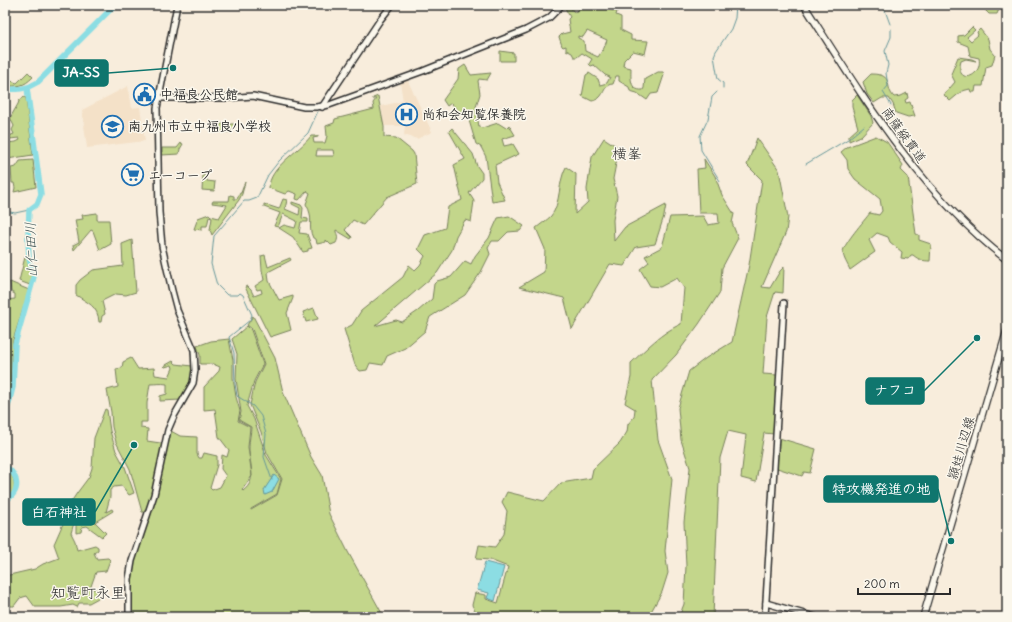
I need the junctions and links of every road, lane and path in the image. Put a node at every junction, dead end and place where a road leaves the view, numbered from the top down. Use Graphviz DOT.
graph roads {
  1 [pos="177,5"];
  2 [pos="392,5"];
  3 [pos="562,5"];
  4 [pos="804,5"];
  5 [pos="159,98"];
  6 [pos="322,107"];
  7 [pos="1007,260"];
  8 [pos="784,303"];
  9 [pos="1007,330"];
  10 [pos="766,603"];
  11 [pos="129,617"];
  12 [pos="765,617"];
  13 [pos="816,617"];
  14 [pos="923,617"];
  1 -- 5 [label="street"];
  2 -- 6 [label="street"];
  3 -- 6 [label="street"];
  4 -- 7 [label="main road, 南薩縦貫道"];
  5 -- 6 [label="street"];
  5 -- 11 [label="street"];
  8 -- 10 [label="street"];
  9 -- 14 [label="main road, 頴娃川辺線"];
  10 -- 12 [label="street"];
  10 -- 13 [label="street"];
}
